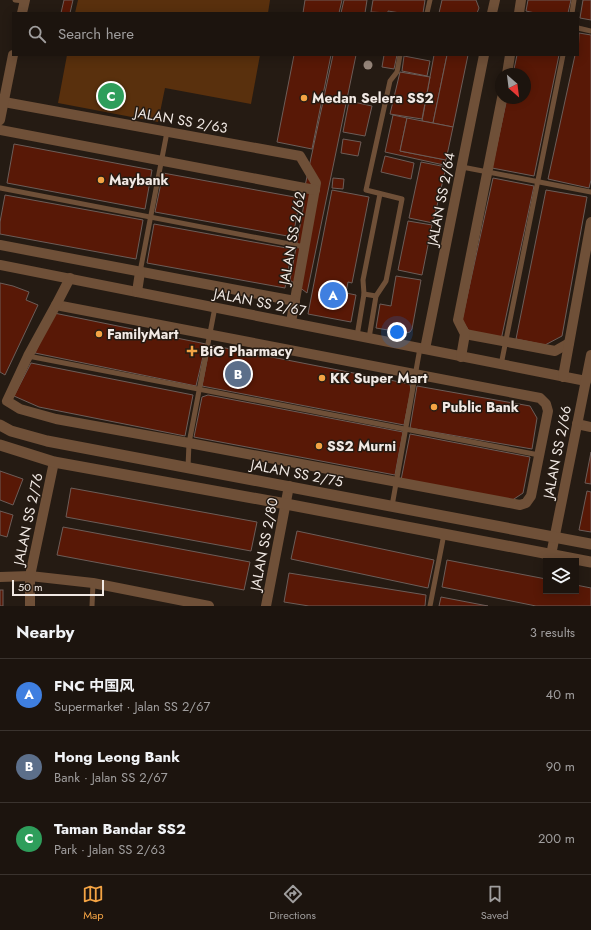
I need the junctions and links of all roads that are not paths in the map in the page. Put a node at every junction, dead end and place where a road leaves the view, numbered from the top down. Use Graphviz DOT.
graph roads {
  1 [pos="21,0"];
  2 [pos="430,0"];
  3 [pos="495,0"];
  4 [pos="521,0"];
  5 [pos="574,0"];
  6 [pos="22,12"];
  7 [pos="428,12"];
  8 [pos="494,12"];
  9 [pos="519,12"];
  10 [pos="572,12"];
  11 [pos="579,28"];
  12 [pos="591,31"];
  13 [pos="13,56"];
  14 [pos="400,56"];
  15 [pos="484,56"];
  16 [pos="510,56"];
  17 [pos="564,56"];
  18 [pos="507,68"];
  19 [pos="4,102"];
  20 [pos="501,104"];
  21 [pos="0,120"];
  22 [pos="0,130"];
  23 [pos="167,132"];
  24 [pos="162,160"];
  25 [pos="462,167"];
  26 [pos="487,172"];
  27 [pos="538,182"];
  28 [pos="316,186"];
  29 [pos="0,188"];
  30 [pos="591,192"];
  31 [pos="380,194"];
  32 [pos="151,217"];
  33 [pos="591,222"];
  34 [pos="0,245"];
  35 [pos="304,247"];
  36 [pos="0,265"];
  37 [pos="140,272"];
  38 [pos="70,278"];
  39 [pos="137,292"];
  40 [pos="364,294"];
  41 [pos="376,296"];
  42 [pos="295,301"];
  43 [pos="56,305"];
  44 [pos="215,307"];
  45 [pos="291,322"];
  46 [pos="210,333"];
  47 [pos="465,334"];
  48 [pos="357,336"];
  49 [pos="369,338"];
  50 [pos="506,342"];
  51 [pos="569,343"];
  52 [pos="423,349"];
  53 [pos="591,355"];
  54 [pos="28,356"];
  55 [pos="461,356"];
  56 [pos="501,365"];
  57 [pos="415,374"];
  58 [pos="563,377"];
  59 [pos="586,381"];
  60 [pos="198,389"];
  61 [pos="577,424"];
  62 [pos="0,425"];
  63 [pos="591,427"];
  64 [pos="405,429"];
  65 [pos="189,443"];
  66 [pos="0,445"];
  67 [pos="539,455"];
  68 [pos="54,462"];
  69 [pos="188,467"];
  70 [pos="396,482"];
  71 [pos="289,486"];
  72 [pos="286,504"];
  73 [pos="392,506"];
  74 [pos="444,534"];
  75 [pos="555,537"];
  76 [pos="591,544"];
  77 [pos="551,555"];
  78 [pos="591,562"];
  79 [pos="30,576"];
  80 [pos="0,577"];
  81 [pos="93,583"];
  82 [pos="155,601"];
  83 [pos="30,606"];
  84 [pos="92,606"];
  85 [pos="209,606"];
  86 [pos="266,606"];
  87 [pos="430,606"];
  1 -- 6 [label="street"];
  2 -- 7 [label="lane"];
  3 -- 8 [label="street"];
  4 -- 9 [label="street"];
  5 -- 10 [label="lane"];
  11 -- 12 [label="lane"];
  13 -- 19 [label="street"];
  14 -- 31 [label="lane"];
  15 -- 25 [label="street, JALAN SS 2/64"];
  16 -- 18 [label="street"];
  17 -- 27 [label="lane"];
  19 -- 21 [label="street"];
  19 -- 23 [label="street, JALAN SS 2/63"];
  20 -- 26 [label="street"];
  22 -- 24 [label="street"];
  23 -- 24 [label="lane"];
  23 -- 28 [label="street, JALAN SS 2/63"];
  24 -- 28 [label="street"];
  24 -- 32 [label="lane"];
  25 -- 26 [label="lane"];
  25 -- 52 [label="street, JALAN SS 2/64"];
  26 -- 27 [label="lane"];
  26 -- 47 [label="street"];
  27 -- 30 [label="lane"];
  27 -- 50 [label="lane"];
  28 -- 35 [label="street, JALAN SS 2/62"];
  29 -- 32 [label="lane"];
  31 -- 40 [label="lane"];
  31 -- 41 [label="lane"];
  32 -- 35 [label="lane"];
  32 -- 37 [label="lane"];
  33 -- 51 [label="street"];
  34 -- 37 [label="street, JALAN SS 2/67"];
  35 -- 42 [label="street, JALAN SS 2/62"];
  36 -- 38 [label="street, JALAN SS 2/67"];
  37 -- 39 [label="street"];
  37 -- 42 [label="street, JALAN SS 2/67"];
  38 -- 39 [label="street, JALAN SS 2/67"];
  38 -- 43 [label="street"];
  39 -- 44 [label="street, JALAN SS 2/67"];
  40 -- 41 [label="lane"];
  40 -- 48 [label="lane"];
  41 -- 49 [label="lane"];
  42 -- 45 [label="street, JALAN SS 2/62"];
  43 -- 46 [label="street"];
  43 -- 54 [label="street"];
  44 -- 45 [label="street, JALAN SS 2/67"];
  44 -- 46 [label="lane"];
  45 -- 48 [label="street, JALAN SS 2/67"];
  46 -- 57 [label="street"];
  46 -- 60 [label="lane"];
  47 -- 50 [label="street"];
  47 -- 55 [label="street"];
  48 -- 49 [label="street, JALAN SS 2/67"];
  49 -- 52 [label="street, JALAN SS 2/67"];
  50 -- 51 [label="street"];
  50 -- 56 [label="lane"];
  51 -- 58 [label="street"];
  52 -- 55 [label="street, JALAN SS 2/67"];
  52 -- 57 [label="lane"];
  53 -- 59 [label="street, JALAN SS 2/66"];
  54 -- 60 [label="lane"];
  54 -- 65 [label="street"];
  55 -- 56 [label="street, JALAN SS 2/67"];
  56 -- 58 [label="street, JALAN SS 2/67"];
  57 -- 64 [label="lane"];
  57 -- 67 [label="street"];
  58 -- 59 [label="street, JALAN SS 2/67"];
  59 -- 61 [label="street, JALAN SS 2/66"];
  60 -- 64 [label="lane"];
  60 -- 65 [label="lane"];
  61 -- 63 [label="street"];
  61 -- 75 [label="street, JALAN SS 2/66"];
  62 -- 69 [label="street, JALAN SS 2/75"];
  64 -- 67 [label="lane"];
  64 -- 70 [label="lane"];
  65 -- 69 [label="lane"];
  65 -- 70 [label="street"];
  66 -- 68 [label="street"];
  67 -- 70 [label="street"];
  68 -- 72 [label="street"];
  68 -- 79 [label="street, JALAN SS 2/76"];
  69 -- 71 [label="street, JALAN SS 2/75"];
  70 -- 73 [label="lane"];
  71 -- 72 [label="street, JALAN SS 2/80"];
  71 -- 73 [label="street, JALAN SS 2/75"];
  72 -- 74 [label="street"];
  72 -- 86 [label="street, JALAN SS 2/80"];
  73 -- 75 [label="street, JALAN SS 2/75"];
  74 -- 77 [label="street"];
  74 -- 87 [label="lane"];
  75 -- 76 [label="street, JALAN SS 2/75"];
  75 -- 77 [label="street, JALAN SS 2/66"];
  77 -- 78 [label="street"];
  79 -- 80 [label="street"];
  79 -- 81 [label="street"];
  79 -- 83 [label="street, JALAN SS 2/76"];
  81 -- 82 [label="street"];
  81 -- 84 [label="lane"];
  82 -- 85 [label="street"];
}
